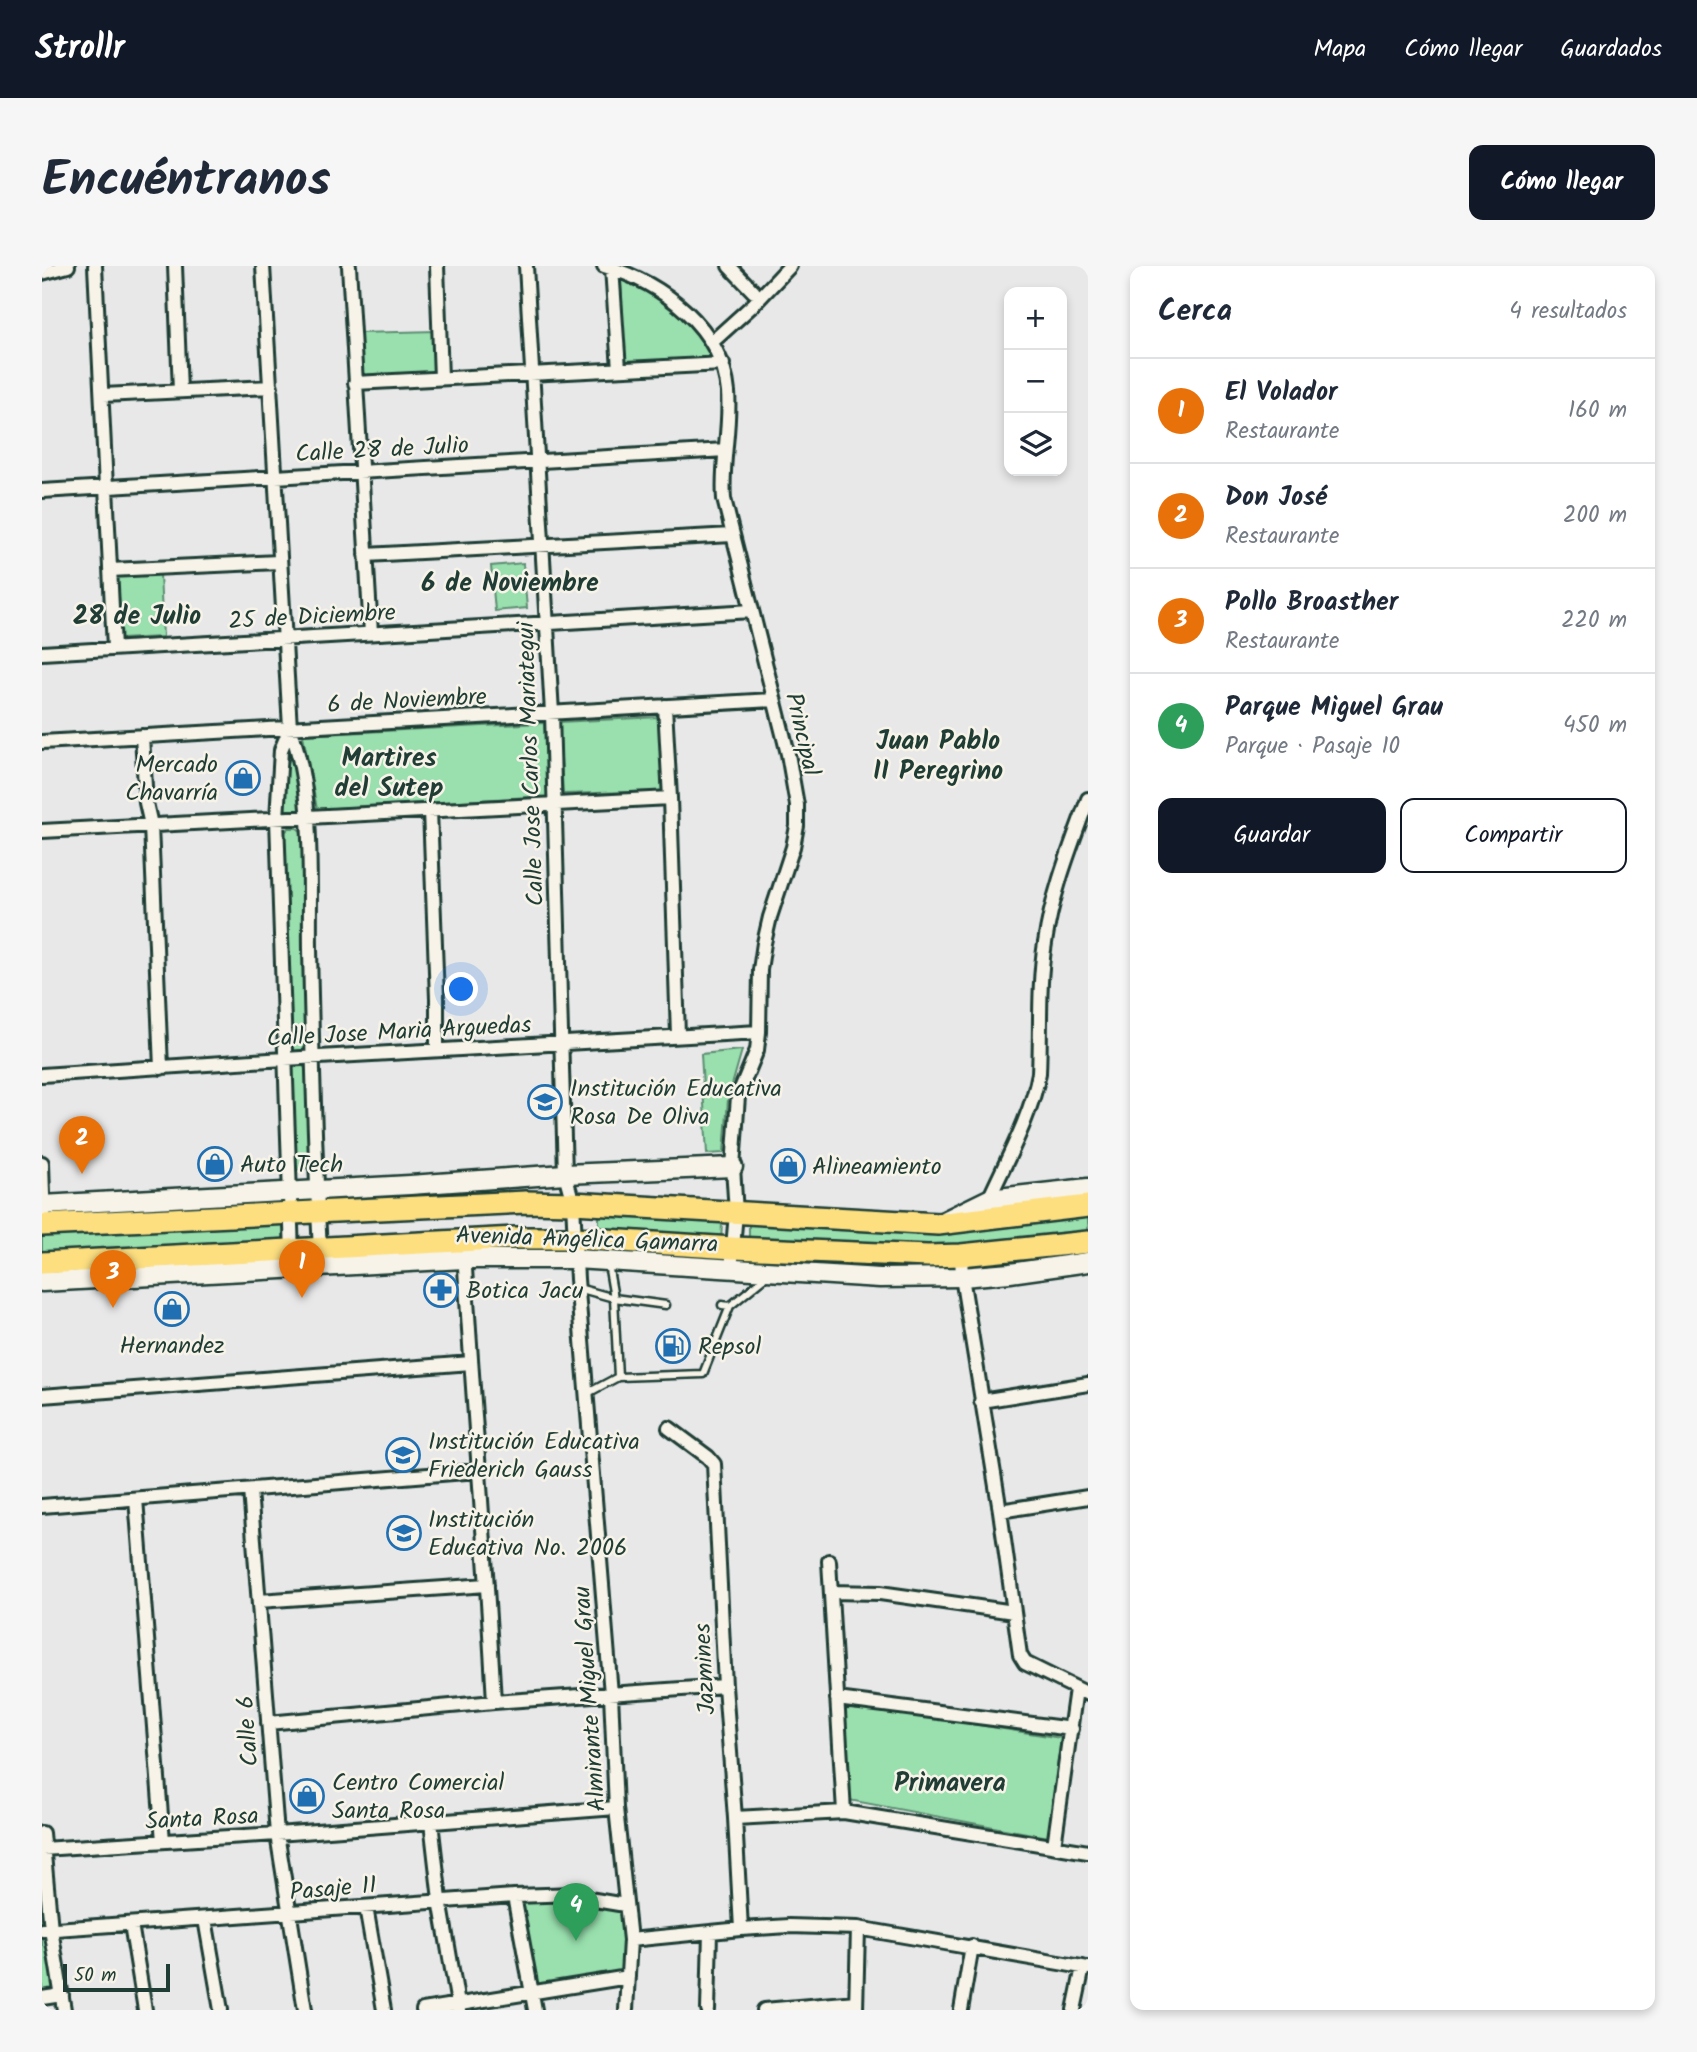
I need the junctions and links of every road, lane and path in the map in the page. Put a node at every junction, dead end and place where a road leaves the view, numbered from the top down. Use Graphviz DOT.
graph roads {
  1 [pos="68,266"];
  2 [pos="95,266"];
  3 [pos="175,266"];
  4 [pos="263,266"];
  5 [pos="349,266"];
  6 [pos="438,266"];
  7 [pos="526,266"];
  8 [pos="729,266"];
  9 [pos="790,266"];
  10 [pos="608,267"];
  11 [pos="42,272"];
  12 [pos="754,292"];
  13 [pos="712,342"];
  14 [pos="723,364"];
  15 [pos="619,369"];
  16 [pos="532,374"];
  17 [pos="442,378"];
  18 [pos="355,383"];
  19 [pos="271,387"];
  20 [pos="180,391"];
  21 [pos="103,395"];
  22 [pos="725,450"];
  23 [pos="537,461"];
  24 [pos="361,472"];
  25 [pos="275,477"];
  26 [pos="107,487"];
  27 [pos="42,491"];
  28 [pos="732,535"];
  29 [pos="542,544"];
  30 [pos="366,555"];
  31 [pos="279,562"];
  32 [pos="110,570"];
  33 [pos="752,611"];
  34 [pos="547,623"];
  35 [pos="371,633"];
  36 [pos="284,638"];
  37 [pos="114,648"];
  38 [pos="42,653"];
  39 [pos="774,700"];
  40 [pos="665,706"];
  41 [pos="552,713"];
  42 [pos="290,728"];
  43 [pos="142,736"];
  44 [pos="42,742"];
  45 [pos="670,798"];
  46 [pos="1088,799"];
  47 [pos="554,804"];
  48 [pos="430,810"];
  49 [pos="307,817"];
  50 [pos="277,819"];
  51 [pos="151,825"];
  52 [pos="42,831"];
  53 [pos="759,1031"];
  54 [pos="678,1035"];
  55 [pos="561,1042"];
  56 [pos="437,1049"];
  57 [pos="312,1057"];
  58 [pos="284,1059"];
  59 [pos="161,1068"];
  60 [pos="42,1075"];
  61 [pos="42,1163"];
  62 [pos="733,1167"];
  63 [pos="565,1174"];
  64 [pos="1088,1188"];
  65 [pos="317,1190"];
  66 [pos="289,1191"];
  67 [pos="989,1199"];
  68 [pos="573,1203"];
  69 [pos="1088,1206"];
  70 [pos="318,1211"];
  71 [pos="290,1213"];
  72 [pos="736,1213"];
  73 [pos="43,1215"];
  74 [pos="938,1224"];
  75 [pos="1088,1242"];
  76 [pos="733,1248"];
  77 [pos="464,1249"];
  78 [pos="575,1249"];
  79 [pos="961,1255"];
  80 [pos="321,1257"];
  81 [pos="292,1259"];
  82 [pos="607,1262"];
  83 [pos="1088,1262"];
  84 [pos="42,1263"];
  85 [pos="731,1270"];
  86 [pos="772,1272"];
  87 [pos="961,1277"];
  88 [pos="42,1282"];
  89 [pos="578,1288"];
  90 [pos="614,1298"];
  91 [pos="666,1305"];
  92 [pos="722,1305"];
  93 [pos="730,1306"];
  94 [pos="471,1363"];
  95 [pos="618,1377"];
  96 [pos="1088,1384"];
  97 [pos="586,1394"];
  98 [pos="42,1396"];
  99 [pos="981,1401"];
  100 [pos="669,1428"];
  101 [pos="478,1471"];
  102 [pos="250,1490"];
  103 [pos="1088,1497"];
  104 [pos="136,1499"];
  105 [pos="42,1506"];
  106 [pos="1000,1511"];
  107 [pos="829,1562"];
  108 [pos="487,1585"];
  109 [pos="831,1592"];
  110 [pos="259,1601"];
  111 [pos="1013,1612"];
  112 [pos="725,1686"];
  113 [pos="1082,1691"];
  114 [pos="611,1694"];
  115 [pos="837,1699"];
  116 [pos="494,1702"];
  117 [pos="268,1723"];
  118 [pos="1072,1729"];
  119 [pos="616,1808"];
  120 [pos="844,1812"];
  121 [pos="735,1818"];
  122 [pos="431,1822"];
  123 [pos="42,1833"];
  124 [pos="277,1834"];
  125 [pos="163,1841"];
  126 [pos="1054,1846"];
  127 [pos="43,1848"];
  128 [pos="1088,1852"];
  129 [pos="514,1896"];
  130 [pos="440,1900"];
  131 [pos="625,1905"];
  132 [pos="366,1907"];
  133 [pos="289,1913"];
  134 [pos="205,1919"];
  135 [pos="131,1924"];
  136 [pos="858,1927"];
  137 [pos="741,1929"];
  138 [pos="46,1930"];
  139 [pos="710,1932"];
  140 [pos="630,1940"];
  141 [pos="972,1947"];
  142 [pos="1086,1967"];
  143 [pos="628,1977"];
  144 [pos="532,1993"];
  145 [pos="62,1995"];
  146 [pos="42,1998"];
  147 [pos="856,2006"];
  148 [pos="458,2007"];
  149 [pos="64,2010"];
  150 [pos="145,2010"];
  151 [pos="221,2010"];
  152 [pos="305,2010"];
  153 [pos="384,2010"];
  154 [pos="423,2010"];
  155 [pos="535,2010"];
  156 [pos="626,2010"];
  157 [pos="708,2010"];
  158 [pos="764,2010"];
  159 [pos="780,2010"];
  160 [pos="961,2010"];
  161 [pos="1074,2010"];
  1 -- 11 [label="street"];
  2 -- 21 [label="street"];
  3 -- 20 [label="street"];
  4 -- 19 [label="street"];
  5 -- 18 [label="street"];
  6 -- 17 [label="street"];
  7 -- 16 [label="street, Calle Jose Carlos Mariategui"];
  8 -- 12 [label="street"];
  9 -- 13 [label="street"];
  10 -- 13 [label="street, Principal"];
  10 -- 15 [label="street"];
  13 -- 14 [label="street, Principal"];
  14 -- 15 [label="street"];
  14 -- 22 [label="street, Principal"];
  15 -- 16 [label="street"];
  16 -- 17 [label="street"];
  16 -- 23 [label="street, Calle Jose Carlos Mariategui"];
  17 -- 18 [label="street"];
  18 -- 24 [label="street"];
  19 -- 20 [label="street"];
  19 -- 25 [label="street"];
  20 -- 21 [label="street"];
  21 -- 26 [label="street"];
  22 -- 23 [label="street, Calle 28 de Julio"];
  22 -- 28 [label="street, Principal"];
  23 -- 24 [label="street, Calle 28 de Julio"];
  23 -- 29 [label="street, Calle Jose Carlos Mariategui"];
  24 -- 25 [label="street, Calle 28 de Julio"];
  24 -- 30 [label="street"];
  25 -- 26 [label="street, Calle 28 de Julio"];
  25 -- 31 [label="street"];
  26 -- 27 [label="street, Calle 28 de Julio"];
  26 -- 32 [label="street"];
  28 -- 29 [label="street"];
  28 -- 33 [label="street, Principal"];
  29 -- 30 [label="street"];
  29 -- 34 [label="street, Calle Jose Carlos Mariategui"];
  30 -- 35 [label="street"];
  31 -- 32 [label="street"];
  31 -- 36 [label="street"];
  32 -- 37 [label="street"];
  33 -- 34 [label="street, 25 de Diciembre"];
  33 -- 39 [label="street, Principal"];
  34 -- 35 [label="street, 25 de Diciembre"];
  34 -- 41 [label="street, Calle Jose Carlos Mariategui"];
  35 -- 36 [label="street, 25 de Diciembre"];
  36 -- 37 [label="street, 25 de Diciembre"];
  36 -- 42 [label="street"];
  37 -- 38 [label="street, 25 de Diciembre"];
  39 -- 40 [label="street, 6 de Noviembre"];
  39 -- 53 [label="street, Principal"];
  40 -- 41 [label="street, 6 de Noviembre"];
  40 -- 45 [label="street"];
  41 -- 42 [label="street, 6 de Noviembre"];
  41 -- 47 [label="street, Calle Jose Carlos Mariategui"];
  42 -- 43 [label="street, 6 de Noviembre"];
  42 -- 49 [label="street"];
  42 -- 50 [label="street"];
  43 -- 44 [label="street, 6 de Noviembre"];
  43 -- 51 [label="street"];
  45 -- 47 [label="street"];
  45 -- 54 [label="street"];
  46 -- 67 [label="street"];
  47 -- 48 [label="street"];
  47 -- 55 [label="street, Calle Jose Carlos Mariategui"];
  48 -- 49 [label="street"];
  48 -- 56 [label="street"];
  49 -- 50 [label="street"];
  49 -- 57 [label="street"];
  50 -- 51 [label="street"];
  50 -- 58 [label="street"];
  51 -- 52 [label="street"];
  51 -- 59 [label="street"];
  53 -- 54 [label="street, Calle Jose Maria Arguedas"];
  53 -- 62 [label="street, Principal"];
  54 -- 55 [label="street, Calle Jose Maria Arguedas"];
  55 -- 56 [label="street, Calle Jose Maria Arguedas"];
  55 -- 63 [label="street, Calle Jose Carlos Mariategui"];
  56 -- 57 [label="street, Calle Jose Maria Arguedas"];
  57 -- 58 [label="street, Calle Jose Maria Arguedas"];
  57 -- 65 [label="street"];
  58 -- 59 [label="street, Calle Jose Maria Arguedas"];
  58 -- 66 [label="street"];
  59 -- 60 [label="street, Calle Jose Maria Arguedas"];
  61 -- 73 [label="street"];
  62 -- 63 [label="main road"];
  62 -- 72 [label="street, Principal"];
  63 -- 65 [label="main road"];
  63 -- 68 [label="street, Calle Jose Carlos Mariategui"];
  64 -- 67 [label="main road, Avenida Angélica Gamarra"];
  65 -- 66 [label="main road"];
  65 -- 70 [label="street"];
  66 -- 71 [label="street"];
  66 -- 73 [label="main road"];
  67 -- 74 [label="main road, Avenida Angélica Gamarra"];
  68 -- 70 [label="main road, Avenida Angélica Gamarra"];
  68 -- 72 [label="main road, Avenida Angélica Gamarra"];
  68 -- 78 [label="street, Calle Jose Carlos Mariategui"];
  69 -- 74 [label="main road, Avenida Angélica Gamarra"];
  70 -- 71 [label="main road, Avenida Angélica Gamarra"];
  70 -- 80 [label="street"];
  71 -- 73 [label="main road, Avenida Angélica Gamarra"];
  71 -- 81 [label="street"];
  72 -- 74 [label="main road, Avenida Angélica Gamarra"];
  72 -- 76 [label="street, Principal"];
  75 -- 79 [label="main road, Avenida Angélica Gamarra"];
  76 -- 78 [label="main road, Avenida Angélica Gamarra"];
  76 -- 79 [label="main road, Avenida Angélica Gamarra"];
  76 -- 85 [label="street, Principal"];
  77 -- 78 [label="main road, Avenida Angélica Gamarra"];
  77 -- 80 [label="main road, Avenida Angélica Gamarra"];
  77 -- 94 [label="street"];
  78 -- 82 [label="main road, Avenida Angélica Gamarra"];
  78 -- 89 [label="street, Almirante Miguel Grau"];
  79 -- 87 [label="street"];
  80 -- 81 [label="main road, Avenida Angélica Gamarra"];
  81 -- 84 [label="main road, Avenida Angélica Gamarra"];
  81 -- 88 [label="main road, Avenida Angélica Gamarra"];
  82 -- 85 [label="main road, Avenida Angélica Gamarra"];
  82 -- 90 [label="lane"];
  83 -- 87 [label="main road, Avenida Angélica Gamarra"];
  85 -- 86 [label="main road, Avenida Angélica Gamarra"];
  86 -- 87 [label="main road, Avenida Angélica Gamarra"];
  86 -- 93 [label="lane"];
  87 -- 99 [label="street"];
  89 -- 90 [label="lane"];
  89 -- 97 [label="street, Almirante Miguel Grau"];
  90 -- 91 [label="lane"];
  90 -- 95 [label="lane"];
  92 -- 93 [label="lane"];
  93 -- 95 [label="lane"];
  94 -- 98 [label="street"];
  94 -- 101 [label="street"];
  95 -- 97 [label="lane"];
  96 -- 99 [label="street"];
  97 -- 114 [label="street, Almirante Miguel Grau"];
  99 -- 106 [label="street"];
  100 -- 112 [label="street, Jazmines"];
  101 -- 102 [label="street"];
  101 -- 108 [label="street"];
  102 -- 104 [label="street"];
  102 -- 110 [label="street, Calle 6"];
  103 -- 106 [label="street"];
  104 -- 105 [label="street"];
  104 -- 125 [label="street"];
  106 -- 111 [label="street"];
  107 -- 109 [label="street"];
  108 -- 110 [label="street"];
  108 -- 116 [label="street"];
  109 -- 111 [label="street"];
  109 -- 115 [label="street"];
  110 -- 117 [label="street, Calle 6"];
  111 -- 113 [label="street"];
  112 -- 114 [label="street"];
  112 -- 121 [label="street, Jazmines"];
  113 -- 118 [label="street"];
  114 -- 116 [label="street"];
  114 -- 119 [label="street, Almirante Miguel Grau"];
  115 -- 118 [label="street"];
  115 -- 120 [label="street"];
  116 -- 117 [label="street"];
  117 -- 124 [label="street, Calle 6"];
  118 -- 126 [label="street"];
  119 -- 122 [label="street, Santa Rosa"];
  119 -- 131 [label="street, Almirante Miguel Grau"];
  120 -- 121 [label="street"];
  120 -- 126 [label="street"];
  121 -- 137 [label="street, Jazmines"];
  122 -- 124 [label="street, Santa Rosa"];
  122 -- 130 [label="street"];
  123 -- 127 [label="street"];
  124 -- 125 [label="street, Santa Rosa"];
  124 -- 133 [label="street, Calle 6"];
  125 -- 127 [label="street, Santa Rosa"];
  126 -- 128 [label="street"];
  127 -- 138 [label="street"];
  129 -- 130 [label="street, Pasaje 11"];
  129 -- 131 [label="street, Pasaje 11"];
  129 -- 144 [label="street"];
  130 -- 132 [label="street, Pasaje 11"];
  130 -- 148 [label="street"];
  131 -- 140 [label="street, Almirante Miguel Grau"];
  132 -- 133 [label="street, Pasaje 11"];
  132 -- 153 [label="street"];
  133 -- 134 [label="street, Pasaje 11"];
  133 -- 152 [label="street, Calle 6"];
  134 -- 135 [label="street, Pasaje 11"];
  134 -- 151 [label="street"];
  135 -- 138 [label="street, Pasaje 11"];
  135 -- 150 [label="street"];
  136 -- 137 [label="street"];
  136 -- 141 [label="street"];
  136 -- 147 [label="street"];
  137 -- 139 [label="street"];
  138 -- 145 [label="street"];
  139 -- 140 [label="street"];
  139 -- 157 [label="street"];
  140 -- 143 [label="street, Almirante Miguel Grau"];
  141 -- 142 [label="street"];
  141 -- 160 [label="street"];
  142 -- 161 [label="street"];
  143 -- 144 [label="street"];
  143 -- 156 [label="street, Almirante Miguel Grau"];
  144 -- 148 [label="street"];
  144 -- 155 [label="street"];
  145 -- 146 [label="street"];
  145 -- 149 [label="street"];
  147 -- 159 [label="street"];
  148 -- 154 [label="street"];
  158 -- 159 [label="street"];
}
